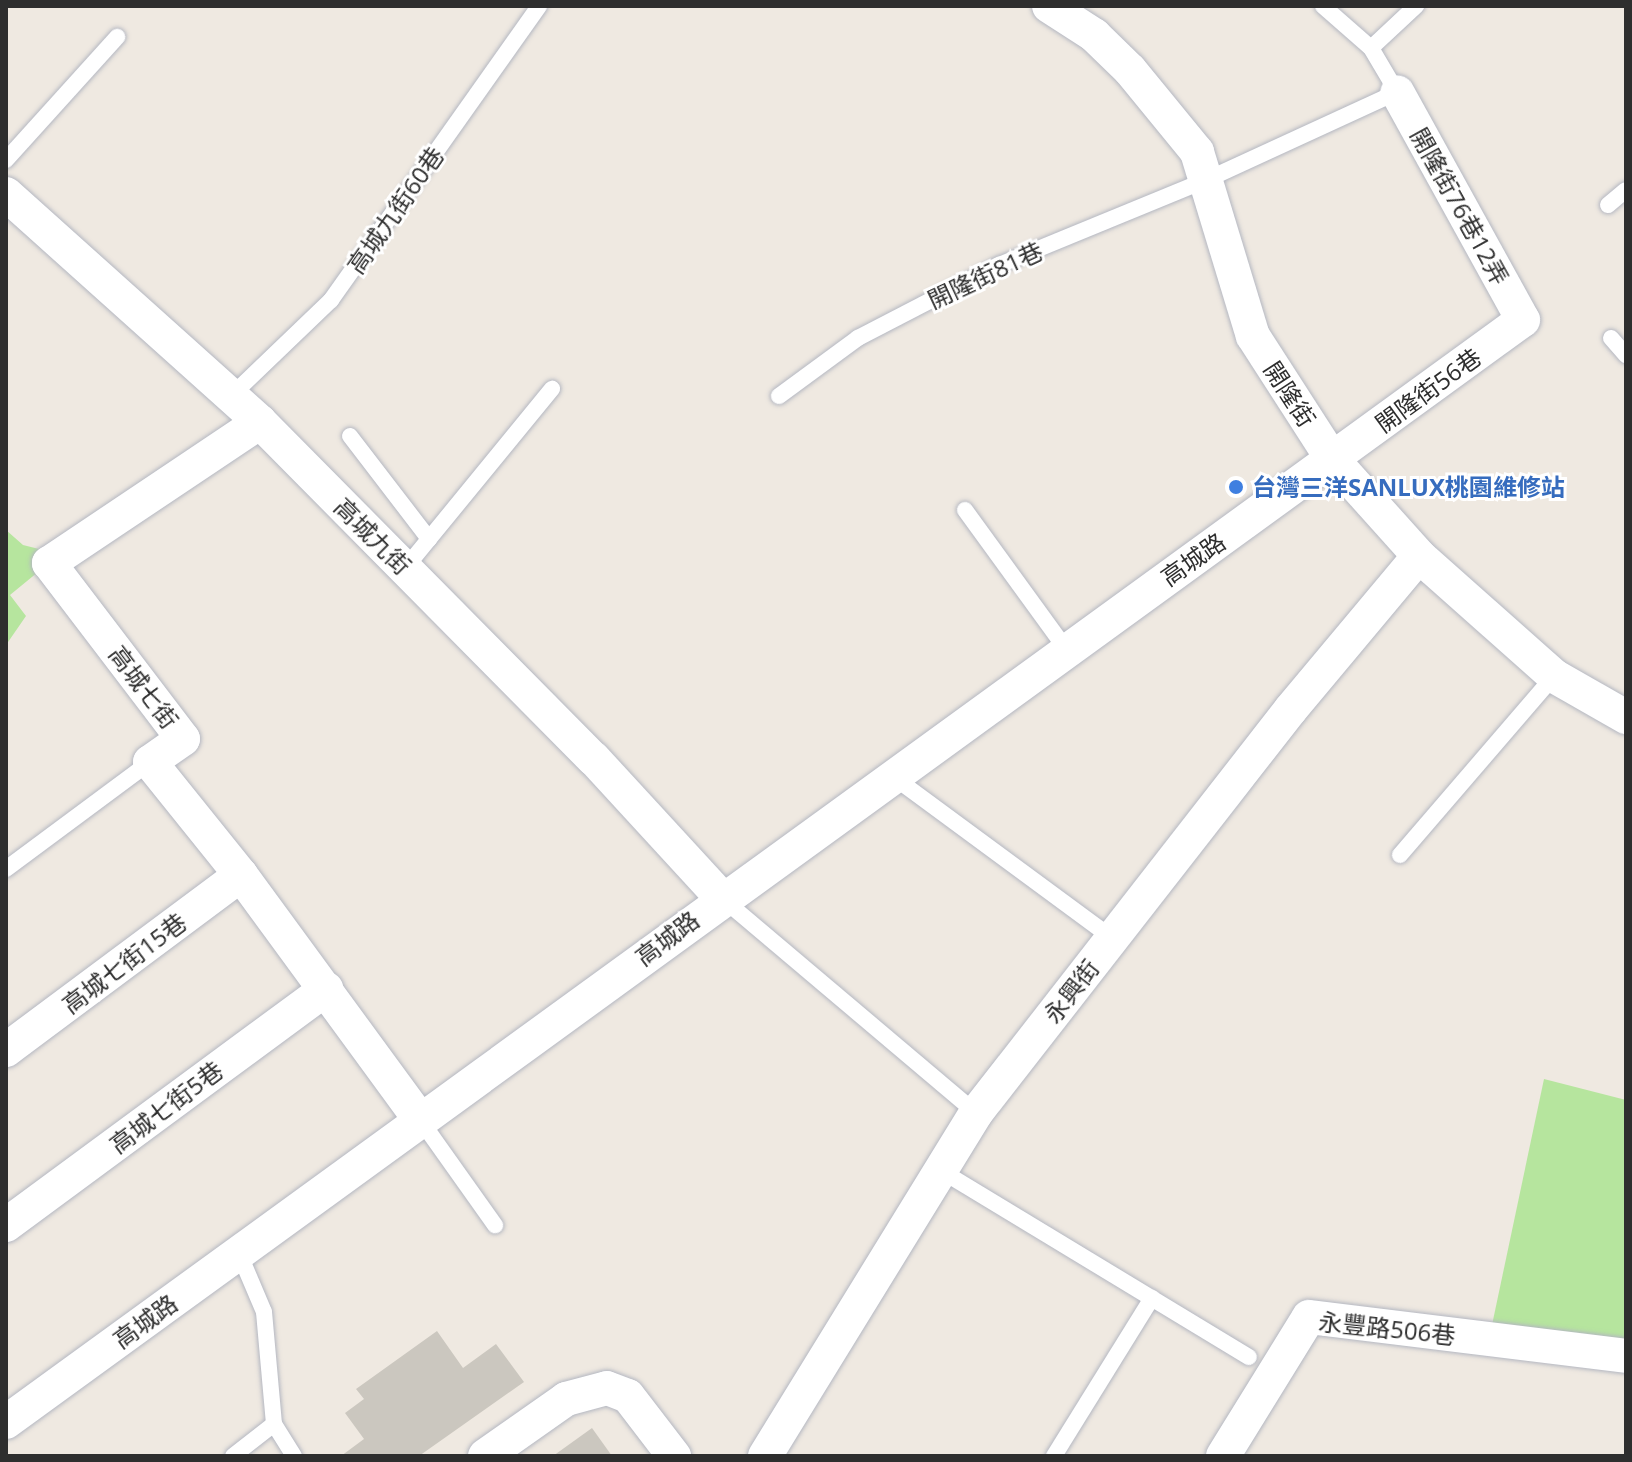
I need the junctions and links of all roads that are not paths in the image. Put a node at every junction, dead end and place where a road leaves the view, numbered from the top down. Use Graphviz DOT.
graph roads {
  1 [pos="539,6"];
  2 [pos="1049,6"];
  3 [pos="1323,6"];
  4 [pos="1416,6"];
  5 [pos="117,37"];
  6 [pos="1371,48"];
  7 [pos="1397,92"];
  8 [pos="6,160"];
  9 [pos="1206,180"];
  10 [pos="1626,190"];
  11 [pos="7,197"];
  12 [pos="1608,205"];
  13 [pos="1523,320"];
  14 [pos="1611,338"];
  15 [pos="1626,355"];
  16 [pos="552,389"];
  17 [pos="231,396"];
  18 [pos="779,396"];
  19 [pos="260,422"];
  20 [pos="350,436"];
  21 [pos="1333,460"];
  22 [pos="965,510"];
  23 [pos="429,539"];
  24 [pos="1419,556"];
  25 [pos="403,571"];
  26 [pos="1066,649"];
  27 [pos="1554,676"];
  28 [pos="1626,717"];
  29 [pos="150,762"];
  30 [pos="895,778"];
  31 [pos="1400,855"];
  32 [pos="6,869"];
  33 [pos="241,875"];
  34 [pos="722,898"];
  35 [pos="1113,939"];
  36 [pos="326,989"];
  37 [pos="6,1050"];
  38 [pos="976,1113"];
  39 [pos="421,1121"];
  40 [pos="940,1170"];
  41 [pos="6,1225"];
  42 [pos="495,1225"];
  43 [pos="239,1253"];
  44 [pos="1152,1298"];
  45 [pos="1626,1356"];
  46 [pos="1249,1357"];
  47 [pos="6,1422"];
  48 [pos="274,1424"];
  49 [pos="233,1456"];
  50 [pos="294,1456"];
  51 [pos="485,1456"];
  52 [pos="674,1456"];
  53 [pos="765,1456"];
  54 [pos="1054,1456"];
  55 [pos="1223,1456"];
  1 -- 17 [label="lane, 高城九街60巷"];
  2 -- 9 [label="street, 開隆街"];
  3 -- 6 [label="lane"];
  4 -- 6 [label="lane"];
  5 -- 8 [label="lane"];
  6 -- 7 [label="lane"];
  7 -- 9 [label="lane, 開隆街81巷"];
  7 -- 13 [label="street, 開隆街76巷12弄"];
  9 -- 18 [label="lane, 開隆街81巷"];
  9 -- 21 [label="street, 開隆街"];
  10 -- 12 [label="lane"];
  11 -- 17 [label="street, 高城九街"];
  13 -- 21 [label="street, 開隆街56巷"];
  14 -- 15 [label="lane"];
  16 -- 23 [label="lane"];
  17 -- 19 [label="street, 高城九街"];
  19 -- 25 [label="street, 高城九街"];
  19 -- 29 [label="street, 高城七街"];
  20 -- 23 [label="lane"];
  21 -- 24 [label="street, 開隆街"];
  21 -- 26 [label="street, 高城路"];
  22 -- 26 [label="lane"];
  23 -- 25 [label="lane"];
  24 -- 27 [label="street, 開隆街"];
  24 -- 35 [label="street, 永興街"];
  25 -- 34 [label="street, 高城九街"];
  26 -- 30 [label="street, 高城路"];
  27 -- 28 [label="street, 開隆街"];
  27 -- 31 [label="lane"];
  29 -- 32 [label="lane"];
  29 -- 33 [label="street, 高城七街"];
  30 -- 34 [label="street, 高城路"];
  30 -- 35 [label="lane"];
  33 -- 36 [label="street, 高城七街"];
  33 -- 37 [label="street, 高城七街15巷"];
  34 -- 38 [label="lane"];
  34 -- 39 [label="street, 高城路"];
  35 -- 38 [label="street, 永興街"];
  36 -- 39 [label="street, 高城七街"];
  36 -- 41 [label="street, 高城七街5巷"];
  38 -- 40 [label="street, 永興街"];
  39 -- 42 [label="lane"];
  39 -- 43 [label="street, 高城路"];
  40 -- 44 [label="lane"];
  40 -- 53 [label="street, 永興街"];
  43 -- 47 [label="street, 高城路"];
  43 -- 48 [label="lane"];
  44 -- 46 [label="lane"];
  44 -- 54 [label="lane"];
  45 -- 55 [label="street, 永豐路506巷"];
  48 -- 49 [label="lane"];
  48 -- 50 [label="lane"];
  51 -- 52 [label="street"];
}
